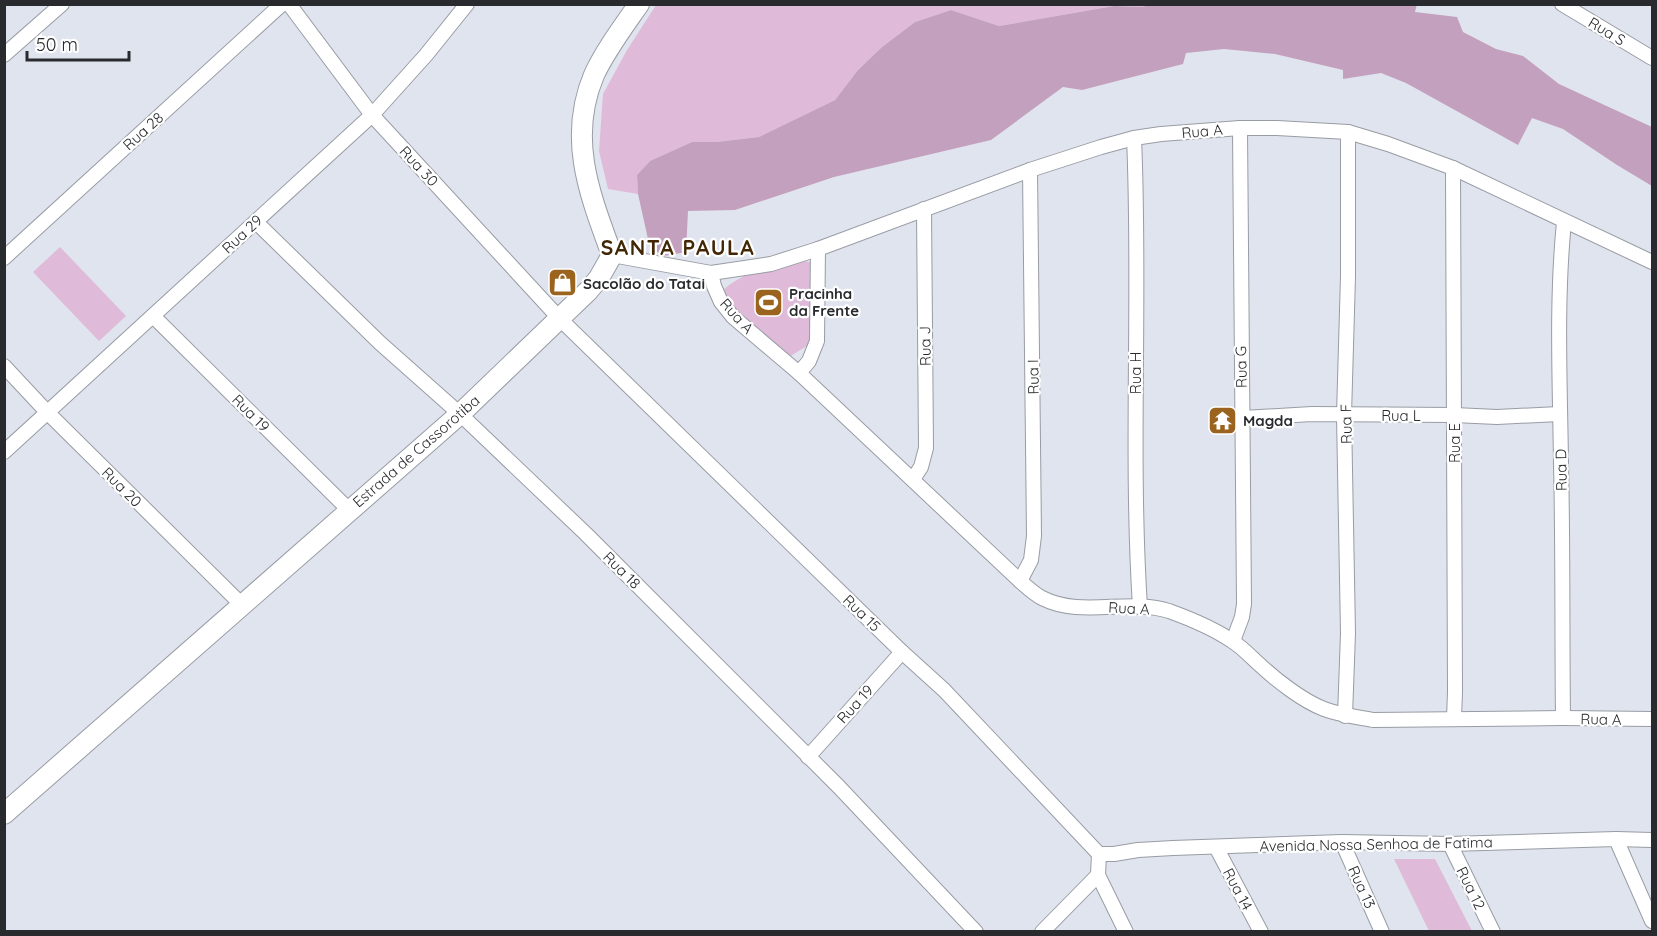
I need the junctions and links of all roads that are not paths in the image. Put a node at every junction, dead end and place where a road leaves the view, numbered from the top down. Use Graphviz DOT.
graph roads {
  1 [pos="62,4"];
  2 [pos="282,4"];
  3 [pos="289,4"];
  4 [pos="467,4"];
  5 [pos="639,4"];
  6 [pos="1562,4"];
  7 [pos="4,55"];
  8 [pos="1653,58"];
  9 [pos="372,114"];
  10 [pos="1240,128"];
  11 [pos="1348,132"];
  12 [pos="1134,138"];
  13 [pos="1453,168"];
  14 [pos="1030,170"];
  15 [pos="924,209"];
  16 [pos="256,222"];
  17 [pos="1564,222"];
  18 [pos="818,249"];
  19 [pos="612,255"];
  20 [pos="4,258"];
  21 [pos="1653,262"];
  22 [pos="711,273"];
  23 [pos="153,316"];
  24 [pos="560,319"];
  25 [pos="4,366"];
  26 [pos="799,373"];
  27 [pos="47,412"];
  28 [pos="460,414"];
  29 [pos="1559,414"];
  30 [pos="1344,415"];
  31 [pos="1454,415"];
  32 [pos="1243,418"];
  33 [pos="4,452"];
  34 [pos="913,479"];
  35 [pos="349,510"];
  36 [pos="1020,581"];
  37 [pos="242,605"];
  38 [pos="1140,607"];
  39 [pos="1233,641"];
  40 [pos="902,652"];
  41 [pos="1345,716"];
  42 [pos="1454,718"];
  43 [pos="1563,718"];
  44 [pos="1653,719"];
  45 [pos="808,757"];
  46 [pos="4,814"];
  47 [pos="1616,839"];
  48 [pos="1653,840"];
  49 [pos="1342,842"];
  50 [pos="1450,844"];
  51 [pos="1216,847"];
  52 [pos="1099,854"];
  53 [pos="1098,875"];
  54 [pos="1653,921"];
  55 [pos="976,932"];
  56 [pos="1042,932"];
  57 [pos="1126,932"];
  58 [pos="1261,932"];
  59 [pos="1382,932"];
  60 [pos="1493,932"];
  1 -- 7 [label="street"];
  2 -- 20 [label="street, Rua 28"];
  3 -- 9 [label="street, Rua 30"];
  4 -- 9 [label="street, Rua 29"];
  5 -- 19 [label="main road"];
  6 -- 8 [label="street, Rua S"];
  9 -- 16 [label="street, Rua 29"];
  9 -- 24 [label="street, Rua 30"];
  10 -- 11 [label="street, Rua A"];
  10 -- 12 [label="street, Rua A"];
  10 -- 32 [label="street, Rua G"];
  11 -- 13 [label="street, Rua A"];
  11 -- 30 [label="street, Rua F"];
  12 -- 14 [label="street, Rua A"];
  12 -- 38 [label="street, Rua H"];
  13 -- 17 [label="street, Rua A"];
  13 -- 31 [label="street, Rua E"];
  14 -- 15 [label="street, Rua A"];
  14 -- 36 [label="street, Rua I"];
  15 -- 18 [label="street, Rua A"];
  15 -- 34 [label="street, Rua J"];
  16 -- 23 [label="street, Rua 29"];
  16 -- 28 [label="street, Rua 18"];
  17 -- 21 [label="street, Rua A"];
  17 -- 29 [label="street, Rua D"];
  18 -- 22 [label="street, Rua A"];
  18 -- 26 [label="street"];
  19 -- 22 [label="street, Rua A"];
  19 -- 24 [label="main road, Estrada de Cassorotiba"];
  22 -- 26 [label="street, Rua A"];
  23 -- 27 [label="street, Rua 29"];
  23 -- 35 [label="street, Rua 19"];
  24 -- 28 [label="main road, Estrada de Cassorotiba"];
  24 -- 40 [label="street, Rua 15"];
  25 -- 27 [label="street, Rua 20"];
  26 -- 34 [label="street, Rua A"];
  27 -- 33 [label="street, Rua 29"];
  27 -- 37 [label="street, Rua 20"];
  28 -- 35 [label="main road, Estrada de Cassorotiba"];
  28 -- 45 [label="street, Rua 18"];
  29 -- 31 [label="street, Rua L"];
  29 -- 43 [label="street, Rua D"];
  30 -- 31 [label="street, Rua L"];
  30 -- 32 [label="street, Rua L"];
  30 -- 41 [label="street, Rua F"];
  31 -- 42 [label="street, Rua E"];
  32 -- 39 [label="street, Rua G"];
  34 -- 36 [label="street, Rua A"];
  35 -- 37 [label="main road, Estrada de Cassorotiba"];
  36 -- 38 [label="street, Rua A"];
  37 -- 46 [label="main road, Estrada de Cassorotiba"];
  38 -- 39 [label="street, Rua A"];
  39 -- 41 [label="street, Rua A"];
  40 -- 45 [label="street, Rua 19"];
  40 -- 52 [label="street, Rua 15"];
  41 -- 42 [label="street, Rua A"];
  42 -- 43 [label="street, Rua A"];
  43 -- 44 [label="street, Rua A"];
  45 -- 55 [label="street, Rua 18"];
  47 -- 48 [label="street, Avenida Nossa Senhoa de Fatima"];
  47 -- 50 [label="street, Avenida Nossa Senhoa de Fatima"];
  47 -- 54 [label="street"];
  49 -- 50 [label="street, Avenida Nossa Senhoa de Fatima"];
  49 -- 51 [label="street, Avenida Nossa Senhoa de Fatima"];
  49 -- 59 [label="street, Rua 13"];
  50 -- 60 [label="street, Rua 12"];
  51 -- 52 [label="street, Avenida Nossa Senhoa de Fatima"];
  51 -- 58 [label="street, Rua 14"];
  52 -- 53 [label="street"];
  53 -- 56 [label="street"];
  53 -- 57 [label="street"];
}
